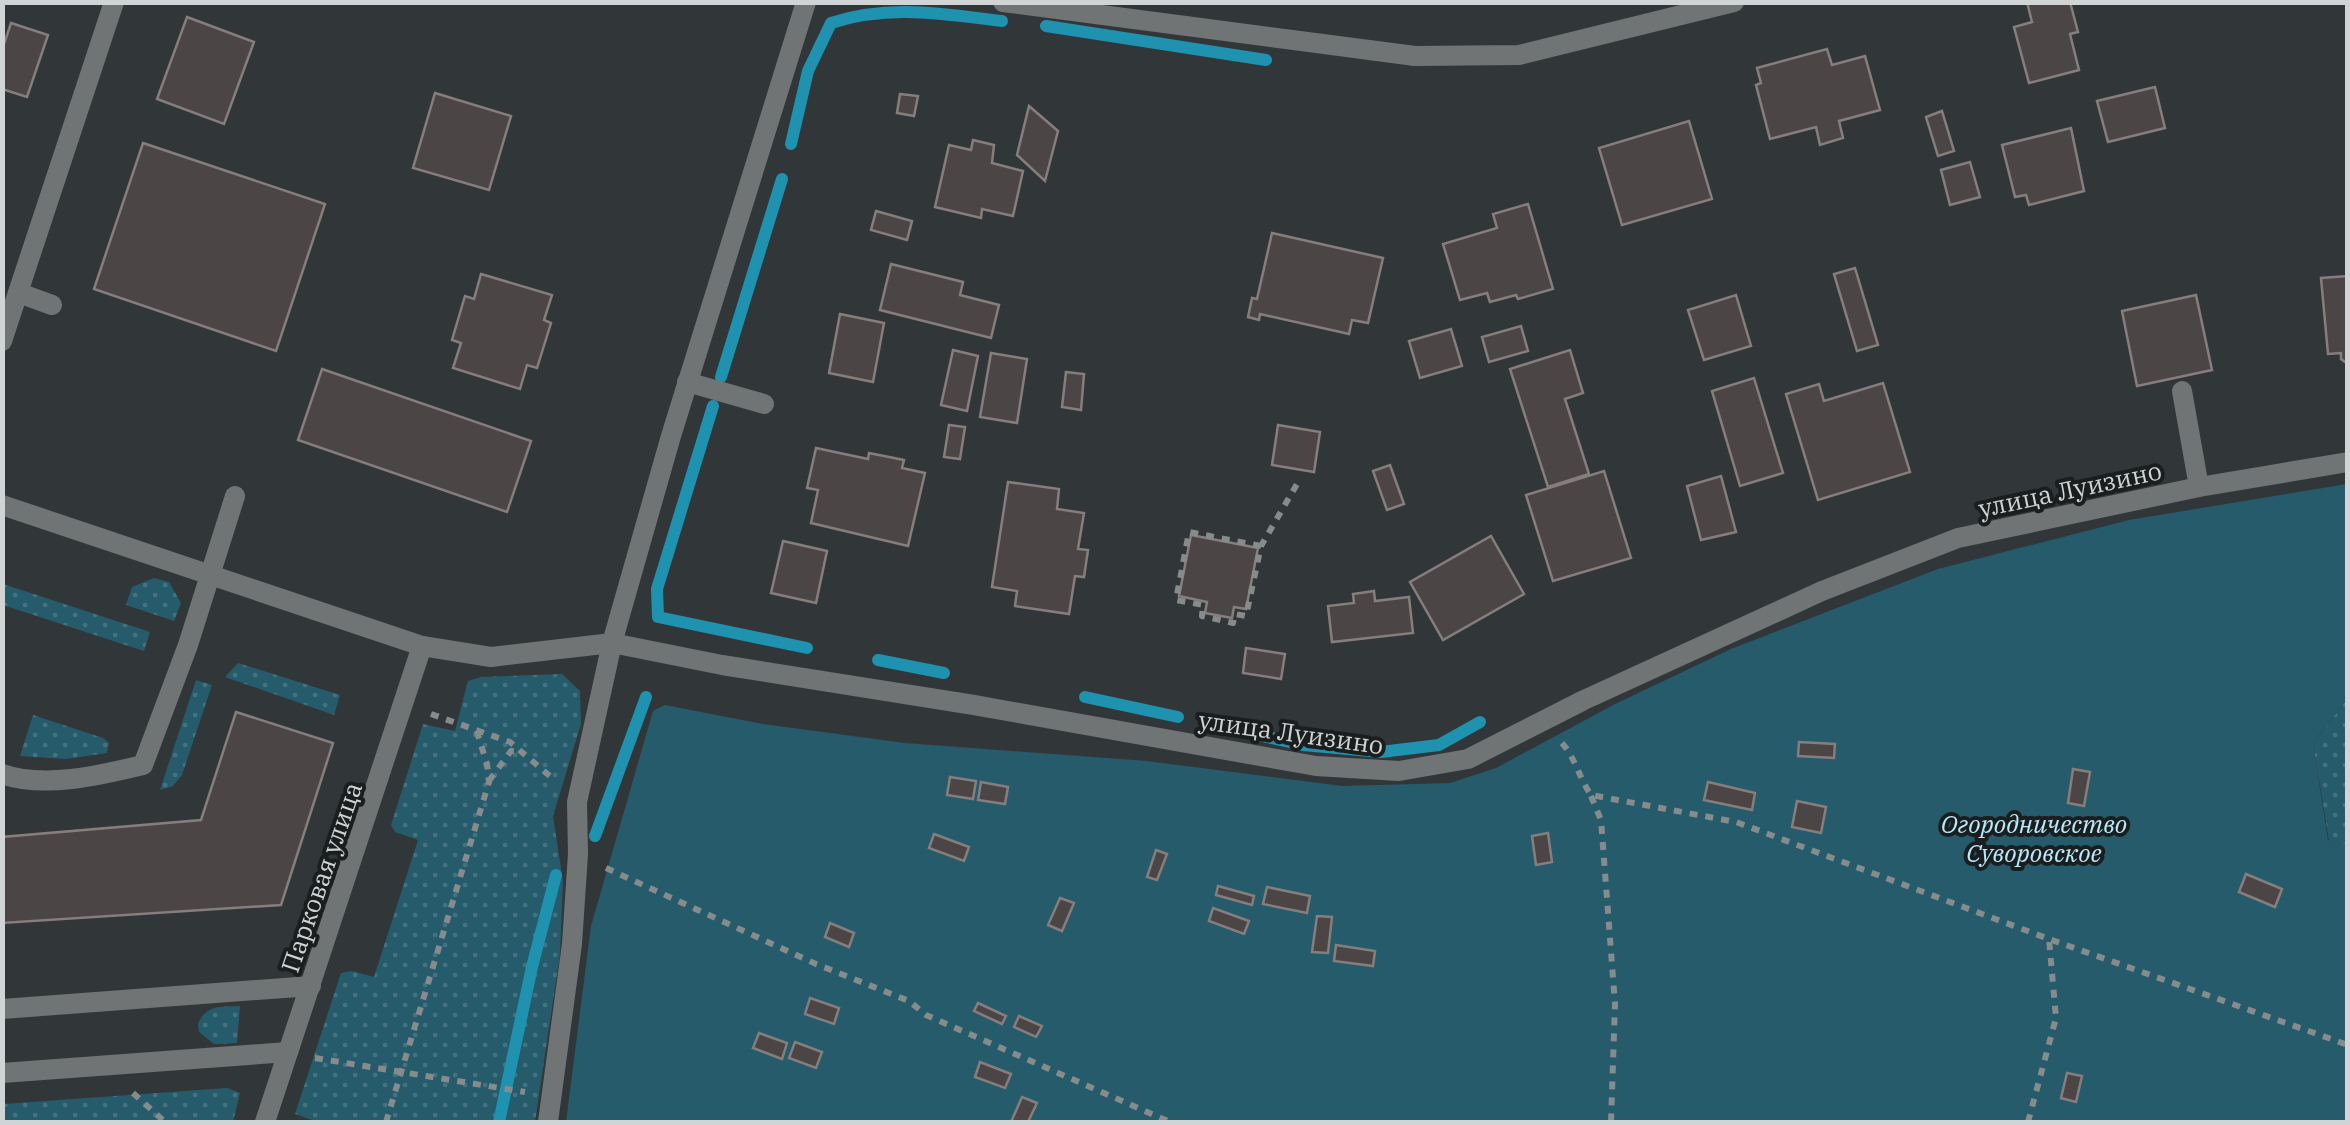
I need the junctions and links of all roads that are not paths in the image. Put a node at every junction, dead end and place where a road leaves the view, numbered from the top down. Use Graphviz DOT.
graph roads {
  1 [pos="114,2"];
  2 [pos="806,2"];
  3 [pos="1003,2"];
  4 [pos="1734,2"];
  5 [pos="18,293"];
  6 [pos="52,305"];
  7 [pos="2,341"];
  8 [pos="687,382"];
  9 [pos="2182,391"];
  10 [pos="764,404"];
  11 [pos="2348,462"];
  12 [pos="2200,487"];
  13 [pos="235,496"];
  14 [pos="2,505"];
  15 [pos="211,576"];
  16 [pos="612,642"];
  17 [pos="422,646"];
  18 [pos="2,774"];
  19 [pos="311,986"];
  20 [pos="2,1010"];
  21 [pos="288,1052"];
  22 [pos="2,1072"];
  23 [pos="265,1122"];
  24 [pos="548,1122"];
  1 -- 5 [label="street"];
  2 -- 8 [label="street"];
  3 -- 4 [label="street"];
  5 -- 6 [label="street"];
  5 -- 7 [label="street"];
  8 -- 10 [label="street"];
  8 -- 16 [label="street"];
  9 -- 12 [label="street"];
  11 -- 12 [label="street, улица Луизино"];
  12 -- 16 [label="street, улица Луизино"];
  13 -- 15 [label="street"];
  14 -- 15 [label="street, улица Луизино"];
  15 -- 17 [label="street, улица Луизино"];
  15 -- 18 [label="street"];
  16 -- 17 [label="street, улица Луизино"];
  16 -- 24 [label="street"];
  17 -- 19 [label="street, Парковая улица"];
  19 -- 20 [label="street"];
  19 -- 21 [label="street, Парковая улица"];
  21 -- 22 [label="street"];
  21 -- 23 [label="street, Парковая улица"];
}
